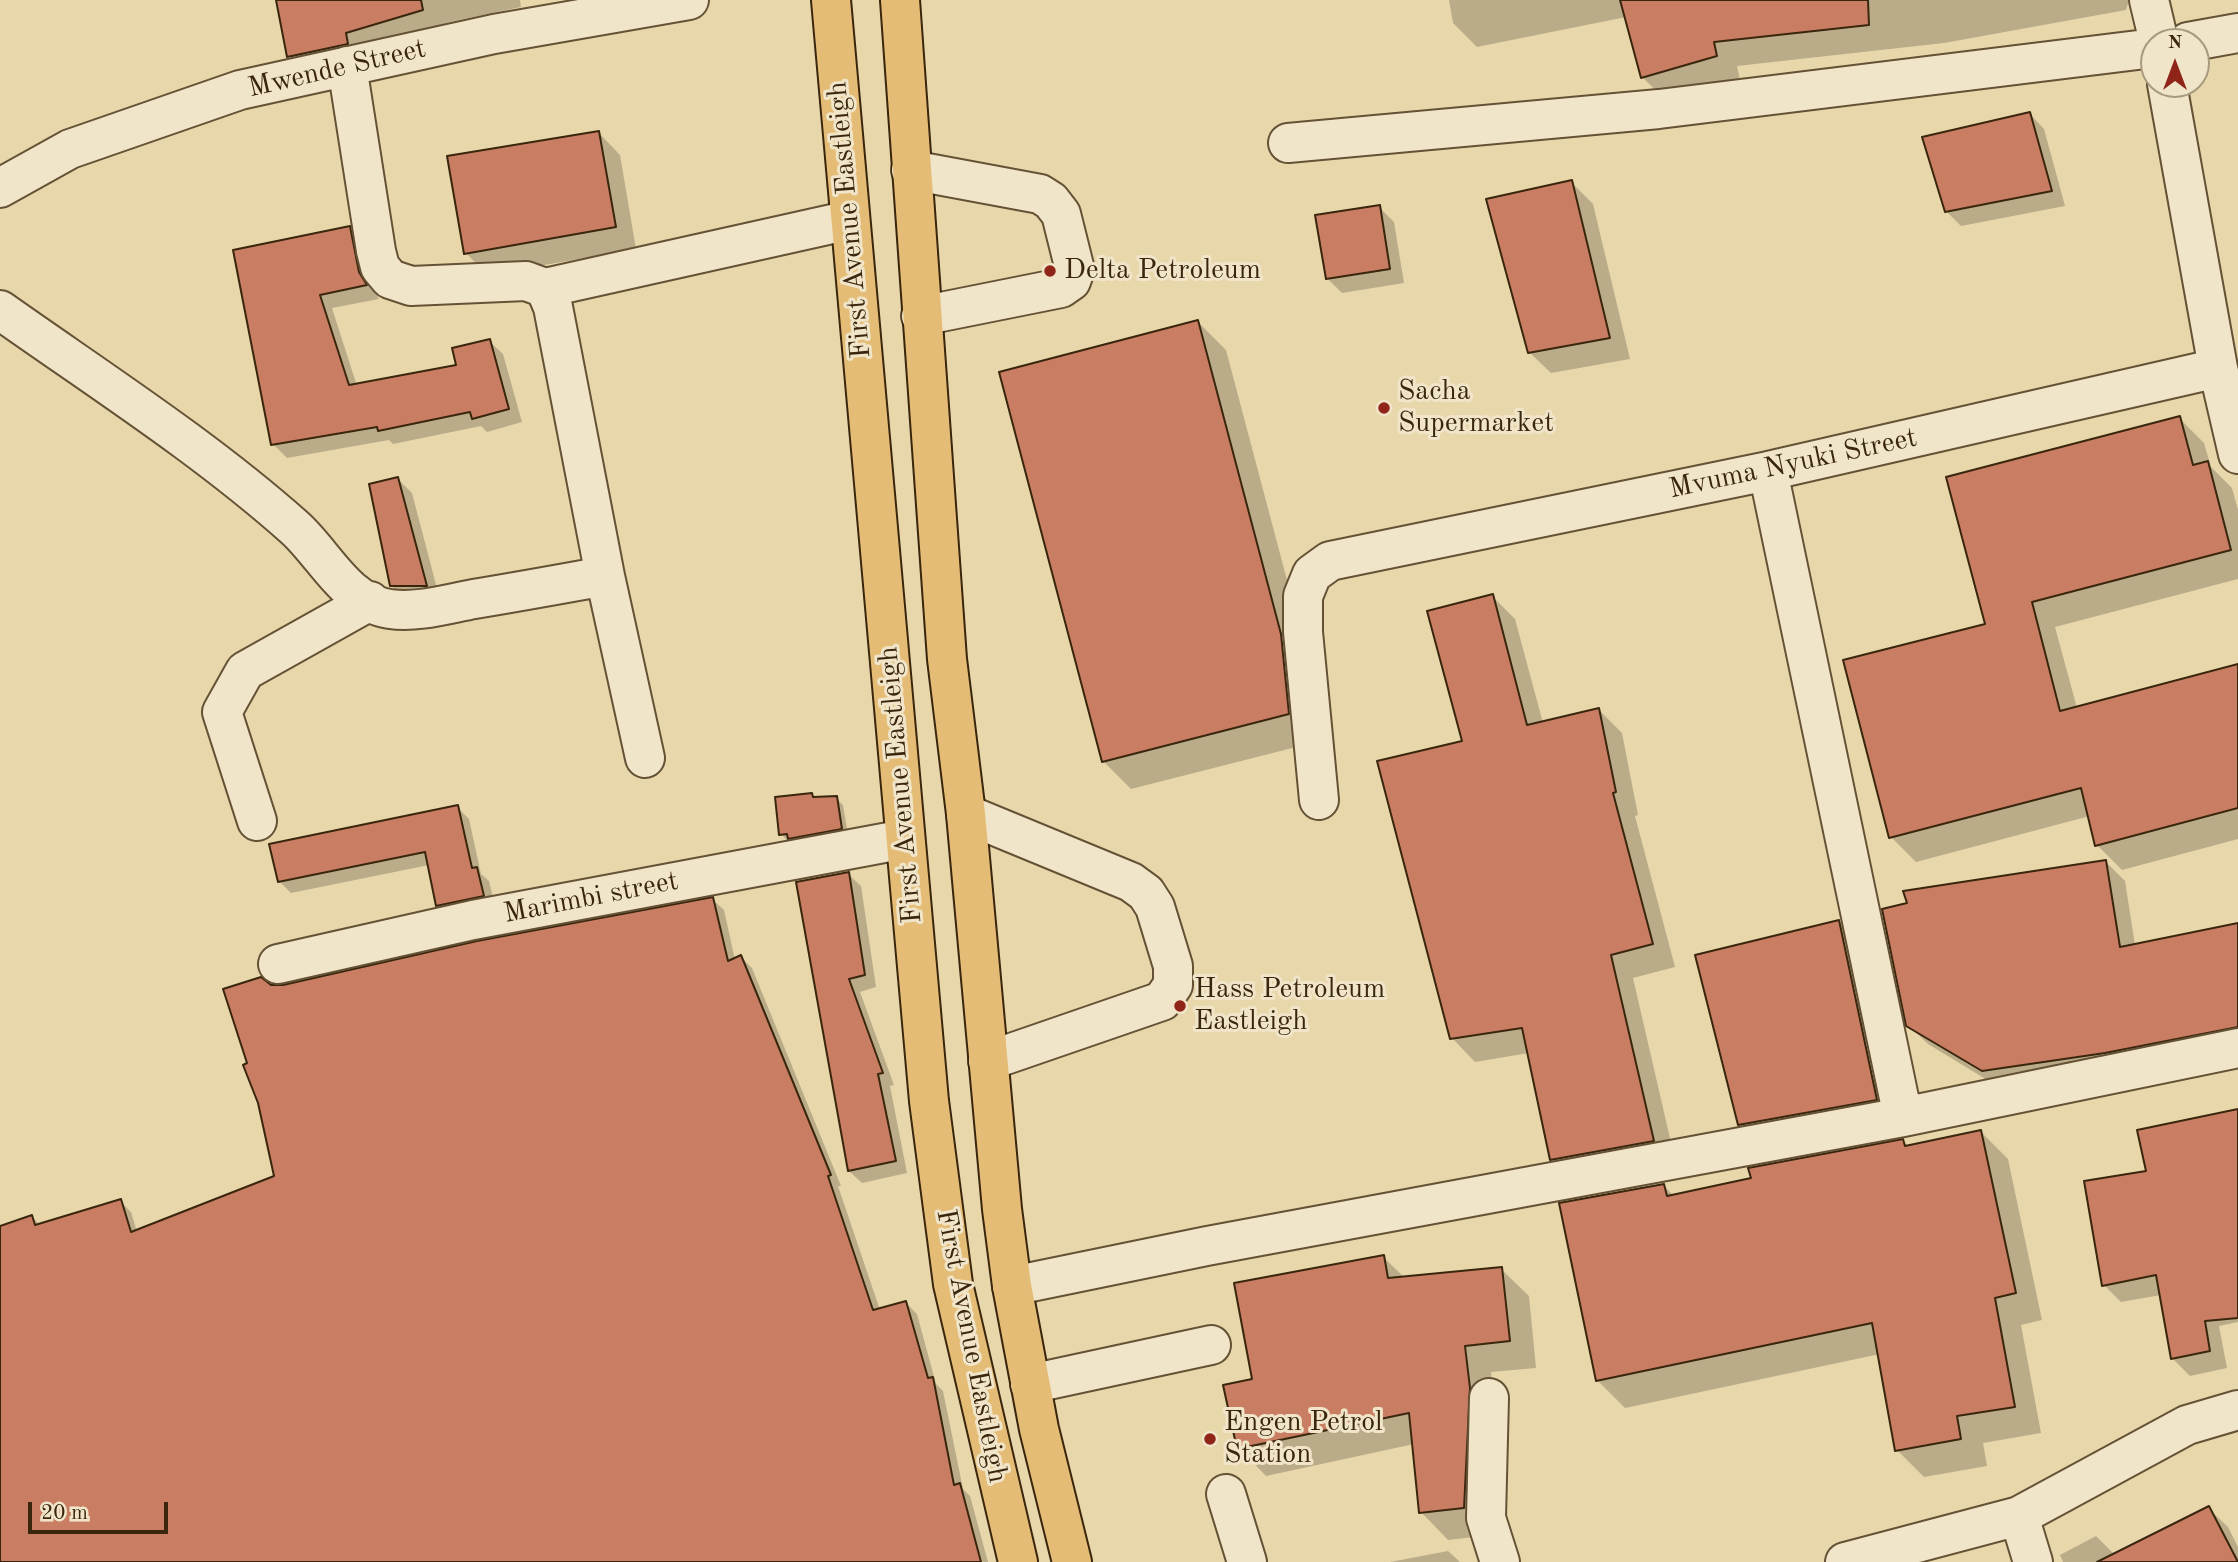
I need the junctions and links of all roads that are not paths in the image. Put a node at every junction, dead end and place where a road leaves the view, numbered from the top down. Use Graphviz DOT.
graph roads {
  1 [pos="689,0"];
  2 [pos="831,0"];
  3 [pos="900,0"];
  4 [pos="2149,0"];
  5 [pos="2156,28"];
  6 [pos="2238,33"];
  7 [pos="2210,38"];
  8 [pos="2140,50"];
  9 [pos="347,66"];
  10 [pos="2170,98"];
  11 [pos="1288,143"];
  12 [pos="911,170"];
  13 [pos="0,188"];
  14 [pos="850,220"];
  15 [pos="545,288"];
  16 [pos="0,310"];
  17 [pos="921,316"];
  18 [pos="2218,368"];
  19 [pos="2238,454"];
  20 [pos="1768,471"];
  21 [pos="605,576"];
  22 [pos="370,601"];
  23 [pos="645,758"];
  24 [pos="1319,800"];
  25 [pos="966,814"];
  26 [pos="257,821"];
  27 [pos="905,839"];
  28 [pos="278,964"];
  29 [pos="2238,1048"];
  30 [pos="988,1061"];
  31 [pos="1903,1117"];
  32 [pos="1012,1286"];
  33 [pos="1211,1345"];
  34 [pos="1030,1384"];
  35 [pos="1489,1398"];
  36 [pos="2238,1410"];
  37 [pos="1226,1494"];
  38 [pos="2019,1516"];
  39 [pos="1018,1562"];
  40 [pos="1072,1562"];
  41 [pos="1247,1562"];
  42 [pos="1500,1562"];
  43 [pos="1845,1562"];
  44 [pos="2033,1562"];
  1 -- 9 [label="street, Mwende Street"];
  2 -- 14 [label="main road, First Avenue Eastleigh"];
  3 -- 12 [label="main road, First Avenue Eastleigh"];
  4 -- 5 [label="street"];
  6 -- 7 [label="street"];
  8 -- 11 [label="street"];
  9 -- 13 [label="street, Mwende Street"];
  9 -- 15 [label="street"];
  10 -- 18 [label="street"];
  12 -- 17 [label="main road, First Avenue Eastleigh"];
  12 -- 17 [label="street"];
  14 -- 15 [label="street"];
  14 -- 27 [label="main road, First Avenue Eastleigh"];
  15 -- 21 [label="street"];
  16 -- 22 [label="street"];
  17 -- 25 [label="main road, First Avenue Eastleigh"];
  18 -- 19 [label="street"];
  18 -- 20 [label="street, Mvuma Nyuki Street"];
  20 -- 24 [label="street, Mvuma Nyuki Street"];
  20 -- 31 [label="street"];
  21 -- 22 [label="street"];
  21 -- 23 [label="street"];
  22 -- 26 [label="street"];
  25 -- 30 [label="main road, First Avenue Eastleigh"];
  25 -- 30 [label="street"];
  27 -- 28 [label="street, Marimbi street"];
  27 -- 39 [label="main road, First Avenue Eastleigh"];
  29 -- 31 [label="street"];
  30 -- 32 [label="main road, First Avenue Eastleigh"];
  31 -- 32 [label="street"];
  32 -- 34 [label="main road, First Avenue Eastleigh"];
  33 -- 34 [label="street"];
  34 -- 40 [label="main road, First Avenue Eastleigh"];
  35 -- 42 [label="street"];
  36 -- 38 [label="street"];
  37 -- 41 [label="street"];
  38 -- 43 [label="street"];
  38 -- 44 [label="street"];
}
